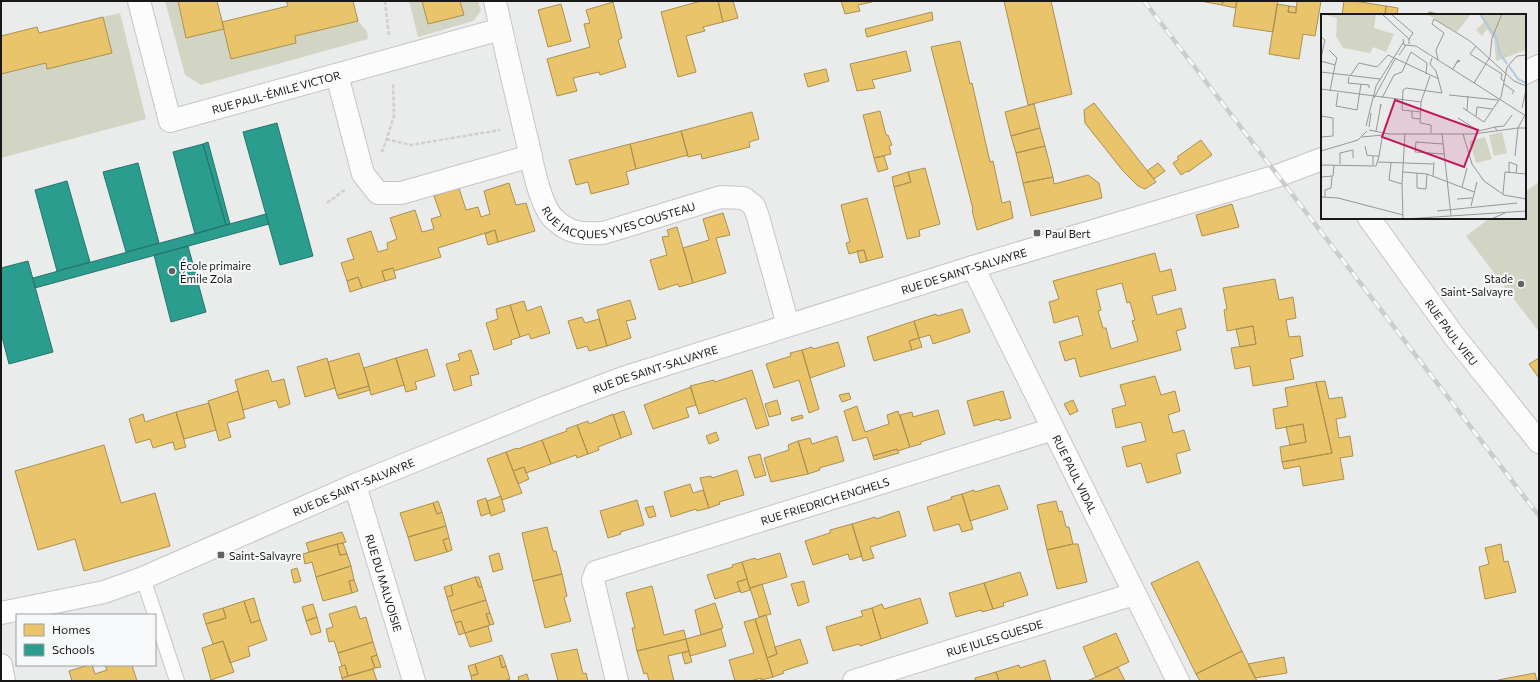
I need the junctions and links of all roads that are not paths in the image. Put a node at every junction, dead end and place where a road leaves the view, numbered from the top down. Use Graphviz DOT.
graph roads {
  1 [pos="139,1"];
  2 [pos="495,1"];
  3 [pos="501,29"];
  4 [pos="1539,66"];
  5 [pos="1526,72"];
  6 [pos="337,75"];
  7 [pos="531,156"];
  8 [pos="1321,159"];
  9 [pos="1370,219"];
  10 [pos="973,267"];
  11 [pos="788,325"];
  12 [pos="1053,429"];
  13 [pos="1539,442"];
  14 [pos="355,485"];
  15 [pos="143,578"];
  16 [pos="1134,594"];
  17 [pos="1,613"];
  18 [pos="155,614"];
  19 [pos="156,617"];
  20 [pos="1,665"];
  21 [pos="4,681"];
  22 [pos="177,681"];
  23 [pos="414,681"];
  24 [pos="617,681"];
  25 [pos="854,681"];
  26 [pos="1178,681"];
  1 -- 6 [label="street, RUE PAUL-ÉMILE VICTOR"];
  2 -- 3 [label="street, RUE JACQUES YVES COUSTEAU"];
  3 -- 6 [label="street, RUE PAUL-ÉMILE VICTOR"];
  3 -- 7 [label="street, RUE JACQUES YVES COUSTEAU"];
  4 -- 5 [label="street"];
  6 -- 7 [label="street"];
  7 -- 11 [label="street, RUE JACQUES YVES COUSTEAU"];
  8 -- 10 [label="street, RUE DE SAINT-SALVAYRE"];
  9 -- 13 [label="street, RUE PAUL VIEU"];
  10 -- 11 [label="street, RUE DE SAINT-SALVAYRE"];
  10 -- 12 [label="street, RUE PAUL VIDAL"];
  11 -- 14 [label="street, RUE DE SAINT-SALVAYRE"];
  12 -- 16 [label="street, RUE PAUL VIDAL"];
  12 -- 24 [label="street, RUE FRIEDRICH ENGHELS"];
  14 -- 15 [label="street, RUE DE SAINT-SALVAYRE"];
  14 -- 23 [label="street, RUE DU MALVOISIE"];
  15 -- 17 [label="street, RUE DE SAINT-SALVAYRE"];
  15 -- 18 [label="lane"];
  16 -- 25 [label="street, RUE JULES GUESDE"];
  16 -- 26 [label="street, RUE PAUL VIDAL"];
  19 -- 22 [label="lane"];
  20 -- 21 [label="street"];
}
